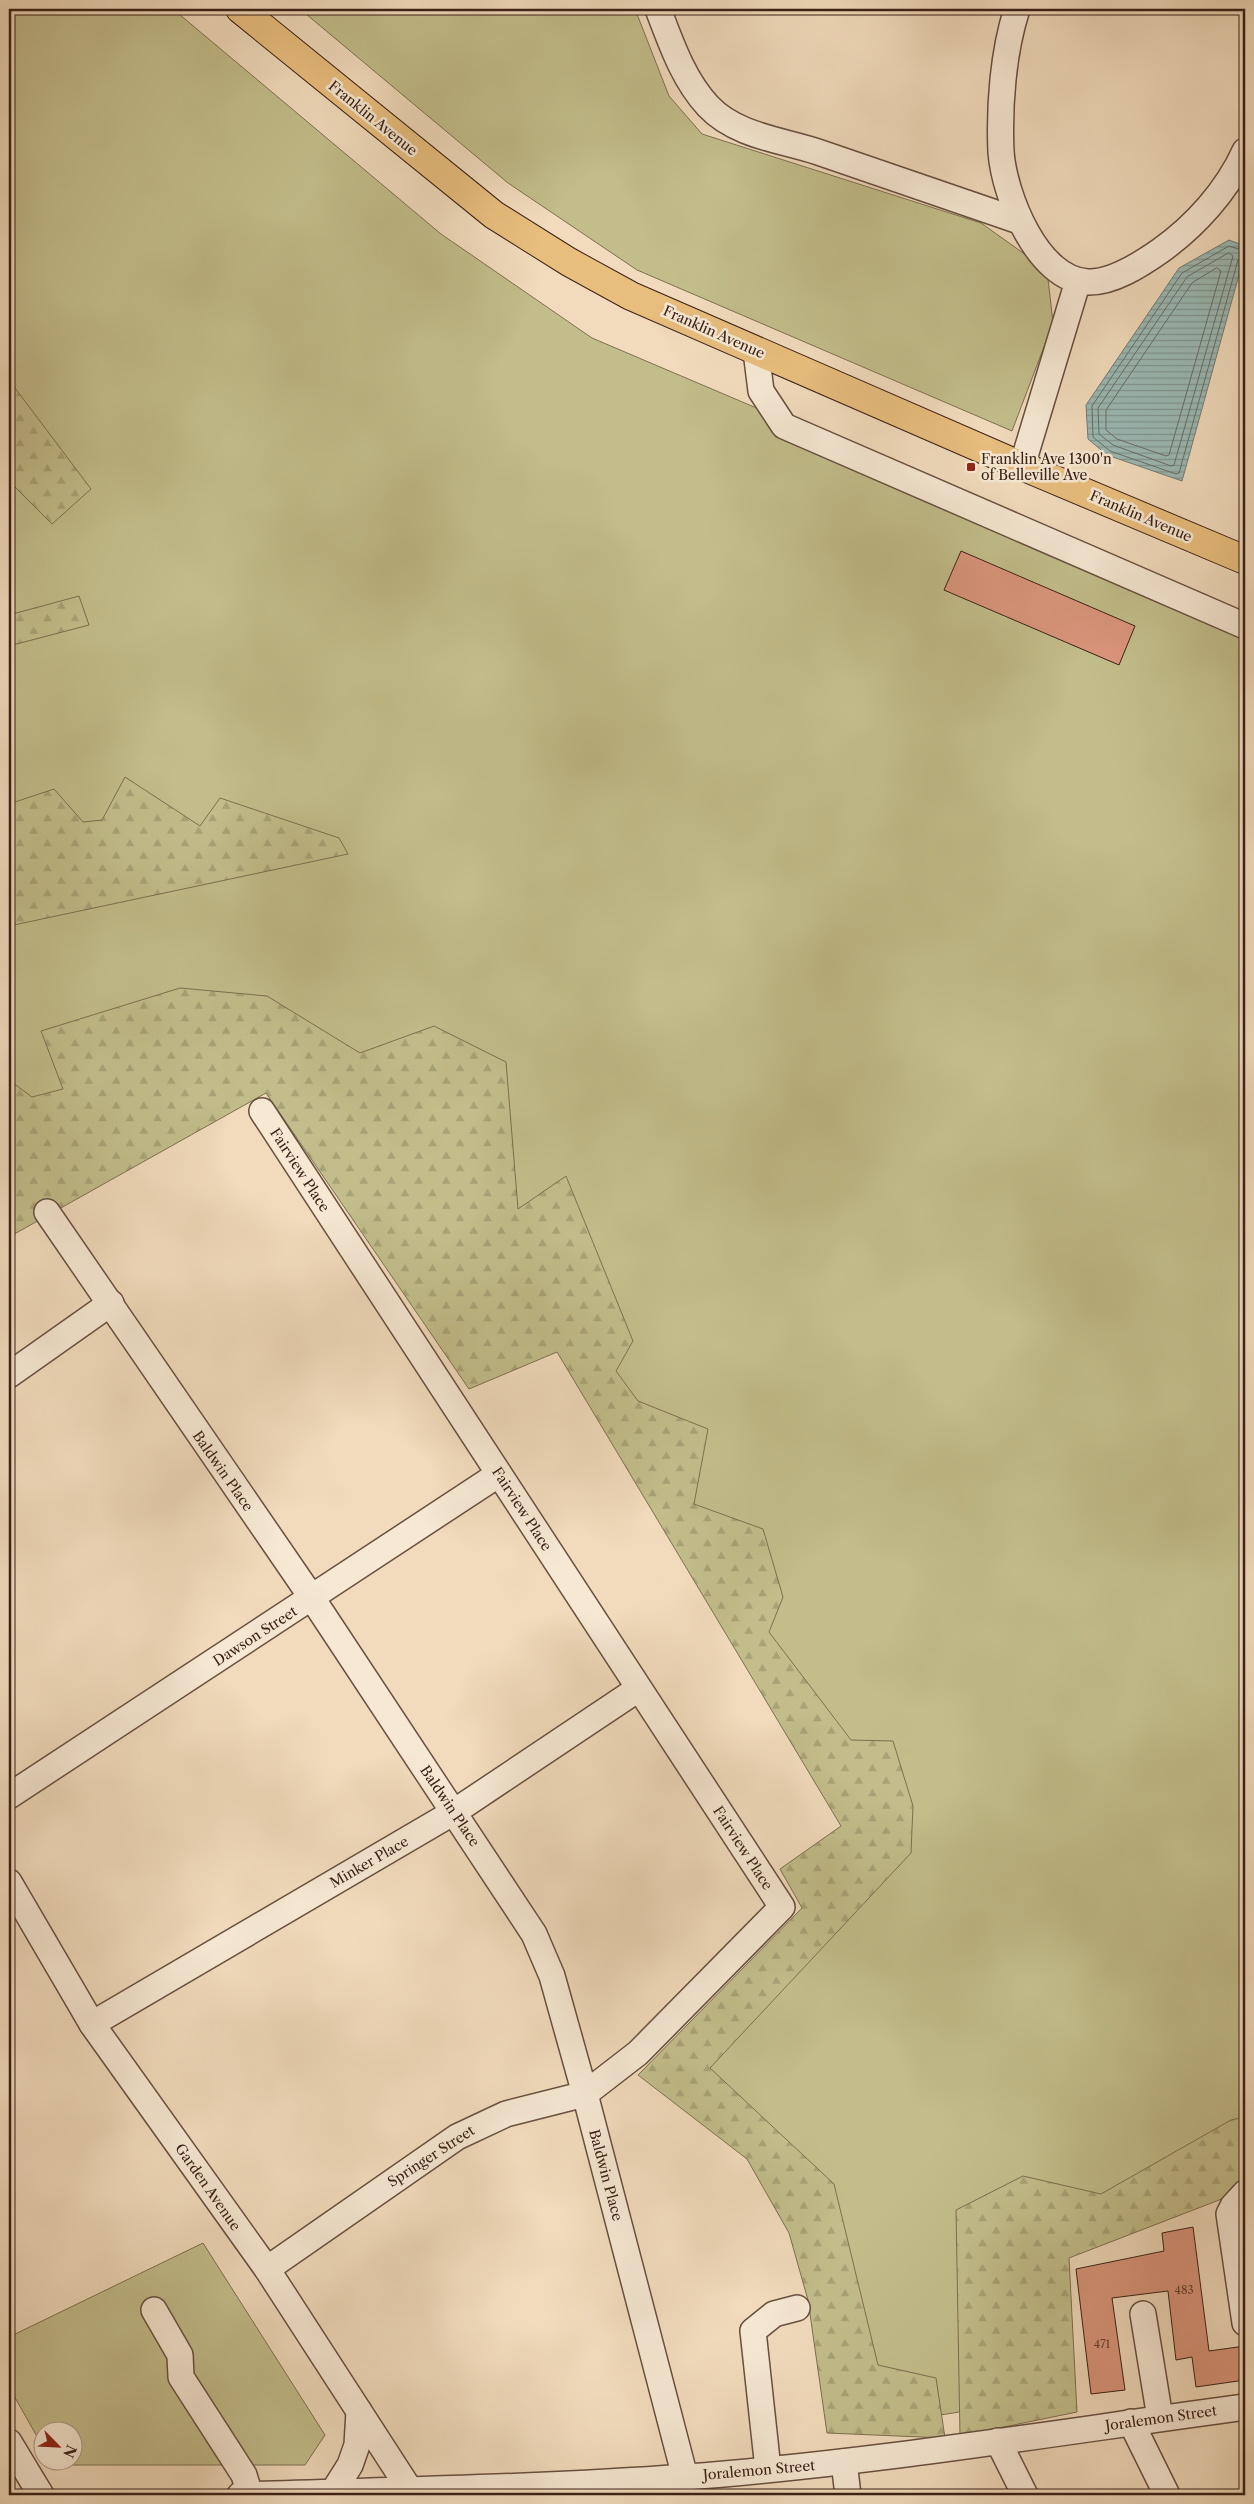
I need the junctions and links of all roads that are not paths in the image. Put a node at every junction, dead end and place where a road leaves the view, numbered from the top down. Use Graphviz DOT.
graph roads {
  1 [pos="240,9"];
  2 [pos="658,9"];
  3 [pos="1017,9"];
  4 [pos="1245,151"];
  5 [pos="1019,221"];
  6 [pos="1078,281"];
  7 [pos="756,351"];
  8 [pos="1022,466"];
  9 [pos="1245,560"];
  10 [pos="1245,626"];
  11 [pos="262,1111"];
  12 [pos="47,1212"];
  13 [pos="111,1303"];
  14 [pos="9,1375"];
  15 [pos="500,1474"];
  16 [pos="312,1598"];
  17 [pos="638,1689"];
  18 [pos="9,1796"];
  19 [pos="454,1812"];
  20 [pos="9,1882"];
  21 [pos="782,1907"];
  22 [pos="92,2024"];
  23 [pos="585,2094"];
  24 [pos="1245,2193"];
  25 [pos="267,2269"];
  26 [pos="797,2308"];
  27 [pos="154,2310"];
  28 [pos="1143,2314"];
  29 [pos="1245,2323"];
  30 [pos="1245,2407"];
  31 [pos="358,2411"];
  32 [pos="1160,2418"];
  33 [pos="1132,2422"];
  34 [pos="998,2441"];
  35 [pos="9,2442"];
  36 [pos="844,2462"];
  37 [pos="768,2469"];
  38 [pos="685,2477"];
  39 [pos="497,2491"];
  40 [pos="333,2492"];
  41 [pos="396,2492"];
  42 [pos="293,2494"];
  43 [pos="41,2495"];
  44 [pos="240,2495"];
  45 [pos="250,2495"];
  46 [pos="848,2495"];
  47 [pos="1025,2495"];
  48 [pos="1167,2495"];
  1 -- 7 [label="main road, Franklin Avenue"];
  2 -- 5 [label="street"];
  3 -- 5 [label="street"];
  4 -- 6 [label="street"];
  5 -- 6 [label="street"];
  6 -- 8 [label="street"];
  7 -- 8 [label="main road, Franklin Avenue"];
  7 -- 10 [label="street"];
  8 -- 9 [label="main road, Franklin Avenue"];
  11 -- 15 [label="street, Fairview Place"];
  12 -- 13 [label="street, Baldwin Place"];
  13 -- 14 [label="street"];
  13 -- 16 [label="street, Baldwin Place"];
  15 -- 16 [label="street, Dawson Street"];
  15 -- 17 [label="street, Fairview Place"];
  16 -- 18 [label="street, Dawson Street"];
  16 -- 19 [label="street, Baldwin Place"];
  17 -- 19 [label="street, Minker Place"];
  17 -- 21 [label="street, Fairview Place"];
  19 -- 22 [label="street, Minker Place"];
  19 -- 23 [label="street, Baldwin Place"];
  20 -- 22 [label="street, Garden Avenue"];
  21 -- 23 [label="street, Springer Street"];
  22 -- 25 [label="street, Garden Avenue"];
  23 -- 25 [label="street, Springer Street"];
  23 -- 38 [label="street, Baldwin Place"];
  24 -- 29 [label="street"];
  25 -- 31 [label="street, Garden Avenue"];
  26 -- 37 [label="street"];
  27 -- 45 [label="street"];
  28 -- 32 [label="street"];
  30 -- 32 [label="street, Joralemon Street"];
  31 -- 40 [label="street"];
  31 -- 41 [label="street, Garden Avenue"];
  32 -- 33 [label="street, Joralemon Street"];
  33 -- 34 [label="street, Joralemon Street"];
  33 -- 48 [label="street"];
  34 -- 36 [label="street, Joralemon Street"];
  34 -- 47 [label="street"];
  35 -- 43 [label="street"];
  36 -- 37 [label="street, Joralemon Street"];
  36 -- 46 [label="street"];
  37 -- 38 [label="street, Joralemon Street"];
  38 -- 39 [label="street, Joralemon Street"];
  39 -- 41 [label="street, Joralemon Street"];
  40 -- 41 [label="street, Joralemon Street"];
  40 -- 42 [label="street, Joralemon Street"];
  42 -- 45 [label="street, Joralemon Street"];
  44 -- 45 [label="street, Joralemon Street"];
}
